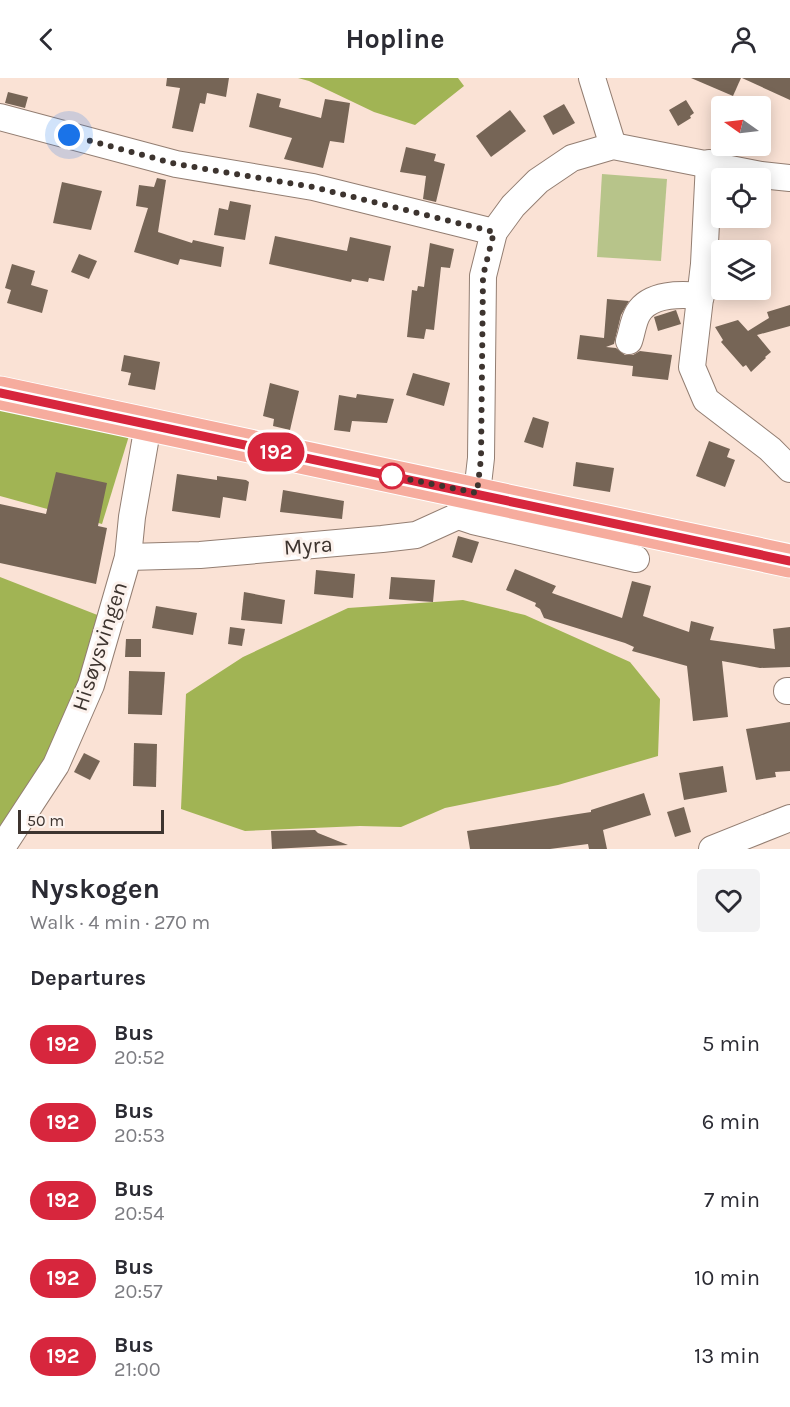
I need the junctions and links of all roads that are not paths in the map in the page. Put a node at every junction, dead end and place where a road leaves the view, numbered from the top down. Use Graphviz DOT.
graph roads {
  1 [pos="592,78"];
  2 [pos="0,117"];
  3 [pos="613,146"];
  4 [pos="709,163"];
  5 [pos="790,178"];
  6 [pos="494,232"];
  7 [pos="701,296"];
  8 [pos="629,342"];
  9 [pos="0,393"];
  10 [pos="148,425"];
  11 [pos="790,469"];
  12 [pos="467,500"];
  13 [pos="128,557"];
  14 [pos="636,559"];
  15 [pos="790,561"];
  16 [pos="790,818"];
  17 [pos="1,849"];
  18 [pos="712,849"];
  1 -- 3 [label="street"];
  2 -- 6 [label="street"];
  3 -- 4 [label="street"];
  3 -- 6 [label="street"];
  4 -- 5 [label="street"];
  4 -- 7 [label="street"];
  6 -- 12 [label="street"];
  7 -- 8 [label="street"];
  7 -- 11 [label="street"];
  9 -- 10 [label="main road"];
  10 -- 12 [label="main road"];
  10 -- 13 [label="street, Hisøysvingen"];
  12 -- 13 [label="street, Myra"];
  12 -- 14 [label="street"];
  12 -- 15 [label="main road"];
  13 -- 17 [label="street, Hisøysvingen"];
  16 -- 18 [label="street"];
}
